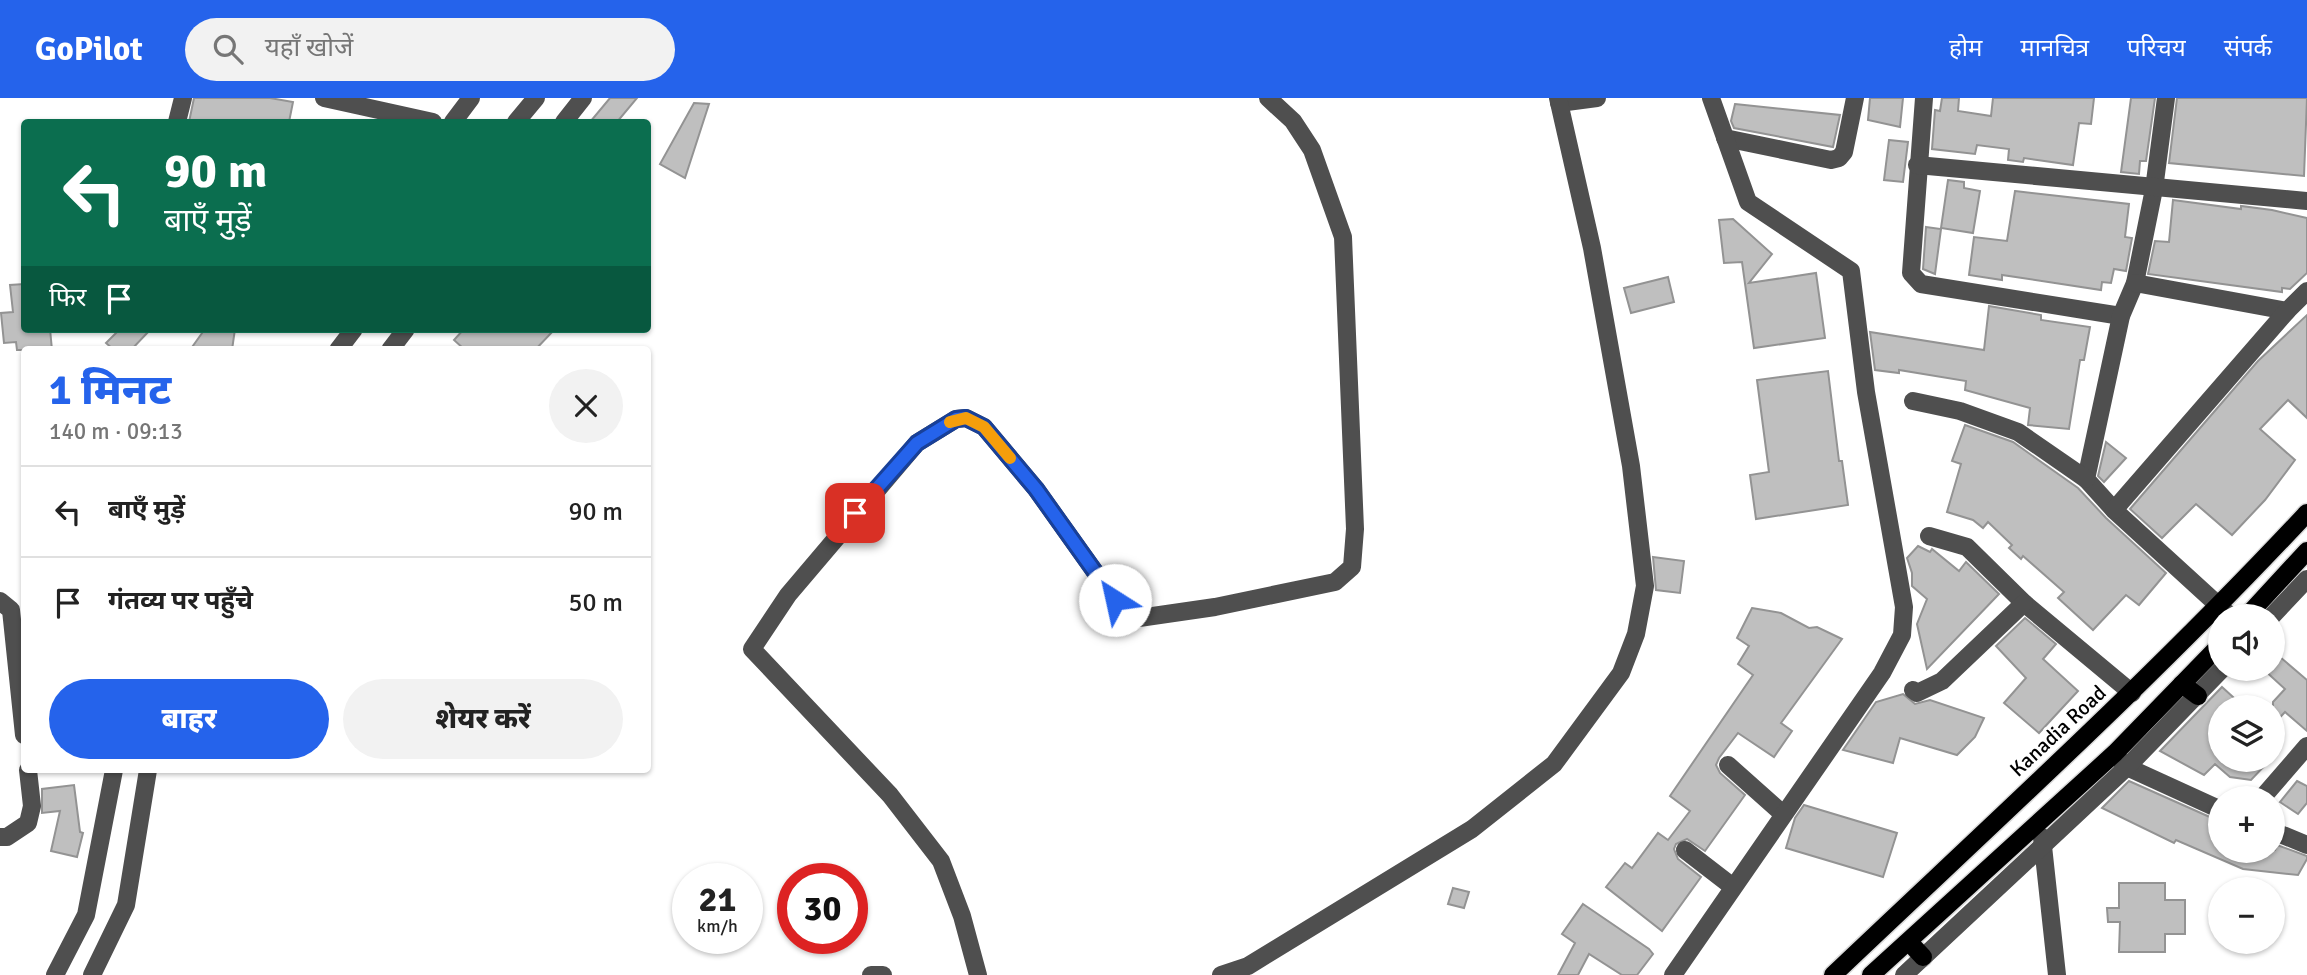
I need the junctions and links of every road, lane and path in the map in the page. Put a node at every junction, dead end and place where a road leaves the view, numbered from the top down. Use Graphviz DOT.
graph roads {
  1 [pos="183,98"];
  2 [pos="324,98"];
  3 [pos="471,98"];
  4 [pos="536,98"];
  5 [pos="583,98"];
  6 [pos="1268,98"];
  7 [pos="1597,98"];
  8 [pos="1711,98"];
  9 [pos="1855,98"];
  10 [pos="1924,98"];
  11 [pos="2166,98"];
  12 [pos="1558,100"];
  13 [pos="178,119"];
  14 [pos="418,119"];
  15 [pos="455,119"];
  16 [pos="518,119"];
  17 [pos="566,119"];
  18 [pos="1725,138"];
  19 [pos="1917,166"];
  20 [pos="2154,189"];
  21 [pos="2307,201"];
  22 [pos="2135,282"];
  23 [pos="2307,291"];
  24 [pos="2287,311"];
  25 [pos="2121,316"];
  26 [pos="1913,401"];
  27 [pos="2086,479"];
  28 [pos="2114,510"];
  29 [pos="2307,513"];
  30 [pos="1929,536"];
  31 [pos="2307,551"];
  32 [pos="2307,579"];
  33 [pos="0,601"];
  34 [pos="2024,603"];
  35 [pos="2217,604"];
  36 [pos="2231,604"];
  37 [pos="2258,604"];
  38 [pos="2283,604"];
  39 [pos="2208,626"];
  40 [pos="2208,657"];
  41 [pos="2211,681"];
  42 [pos="2182,684"];
  43 [pos="1913,690"];
  44 [pos="2132,693"];
  45 [pos="2197,696"];
  46 [pos="21,706"];
  47 [pos="2307,746"];
  48 [pos="2121,760"];
  49 [pos="1728,765"];
  50 [pos="28,773"];
  51 [pos="113,773"];
  52 [pos="148,773"];
  53 [pos="2272,786"];
  54 [pos="2208,804"];
  55 [pos="1783,814"];
  56 [pos="2037,825"];
  57 [pos="2285,836"];
  58 [pos="0,837"];
  59 [pos="2046,845"];
  60 [pos="2307,845"];
  61 [pos="1685,850"];
  62 [pos="1732,887"];
  63 [pos="1909,942"];
  64 [pos="1923,957"];
  65 [pos="55,975"];
  66 [pos="92,975"];
  67 [pos="871,975"];
  68 [pos="883,975"];
  69 [pos="978,975"];
  70 [pos="1221,975"];
  71 [pos="1673,975"];
  72 [pos="1833,975"];
  73 [pos="1871,975"];
  74 [pos="1905,975"];
  75 [pos="2057,975"];
  1 -- 13 [label="street"];
  2 -- 14 [label="street"];
  3 -- 15 [label="street"];
  4 -- 16 [label="street"];
  5 -- 17 [label="street"];
  6 -- 69 [label="street"];
  7 -- 12 [label="street"];
  8 -- 18 [label="street"];
  9 -- 18 [label="street"];
  10 -- 19 [label="street"];
  11 -- 20 [label="street"];
  12 -- 70 [label="street"];
  18 -- 55 [label="street"];
  19 -- 20 [label="street"];
  19 -- 25 [label="street"];
  20 -- 21 [label="street"];
  20 -- 22 [label="street"];
  22 -- 24 [label="street"];
  22 -- 25 [label="street"];
  23 -- 24 [label="street"];
  24 -- 28 [label="street"];
  25 -- 27 [label="street"];
  26 -- 27 [label="street"];
  27 -- 28 [label="street"];
  28 -- 35 [label="street"];
  29 -- 36 [label="main road, Kanadia Road"];
  30 -- 34 [label="street"];
  31 -- 37 [label="main road"];
  32 -- 38 [label="street"];
  33 -- 46 [label="street"];
  34 -- 43 [label="street"];
  34 -- 44 [label="street"];
  39 -- 44 [label="main road, Kanadia Road"];
  40 -- 42 [label="main road"];
  41 -- 45 [label="street"];
  42 -- 45 [label="main road"];
  42 -- 48 [label="main road"];
  44 -- 72 [label="main road, Kanadia Road"];
  45 -- 48 [label="street"];
  47 -- 53 [label="street"];
  48 -- 54 [label="street"];
  48 -- 56 [label="main road"];
  48 -- 59 [label="street"];
  49 -- 55 [label="street"];
  50 -- 58 [label="street"];
  51 -- 65 [label="street"];
  52 -- 66 [label="street"];
  55 -- 62 [label="street"];
  56 -- 59 [label="street"];
  56 -- 63 [label="main road"];
  57 -- 60 [label="street"];
  59 -- 64 [label="street"];
  59 -- 75 [label="street"];
  61 -- 62 [label="street"];
  62 -- 71 [label="street"];
  63 -- 64 [label="main road"];
  63 -- 73 [label="main road"];
  64 -- 74 [label="street"];
  67 -- 68 [label="street"];
}
